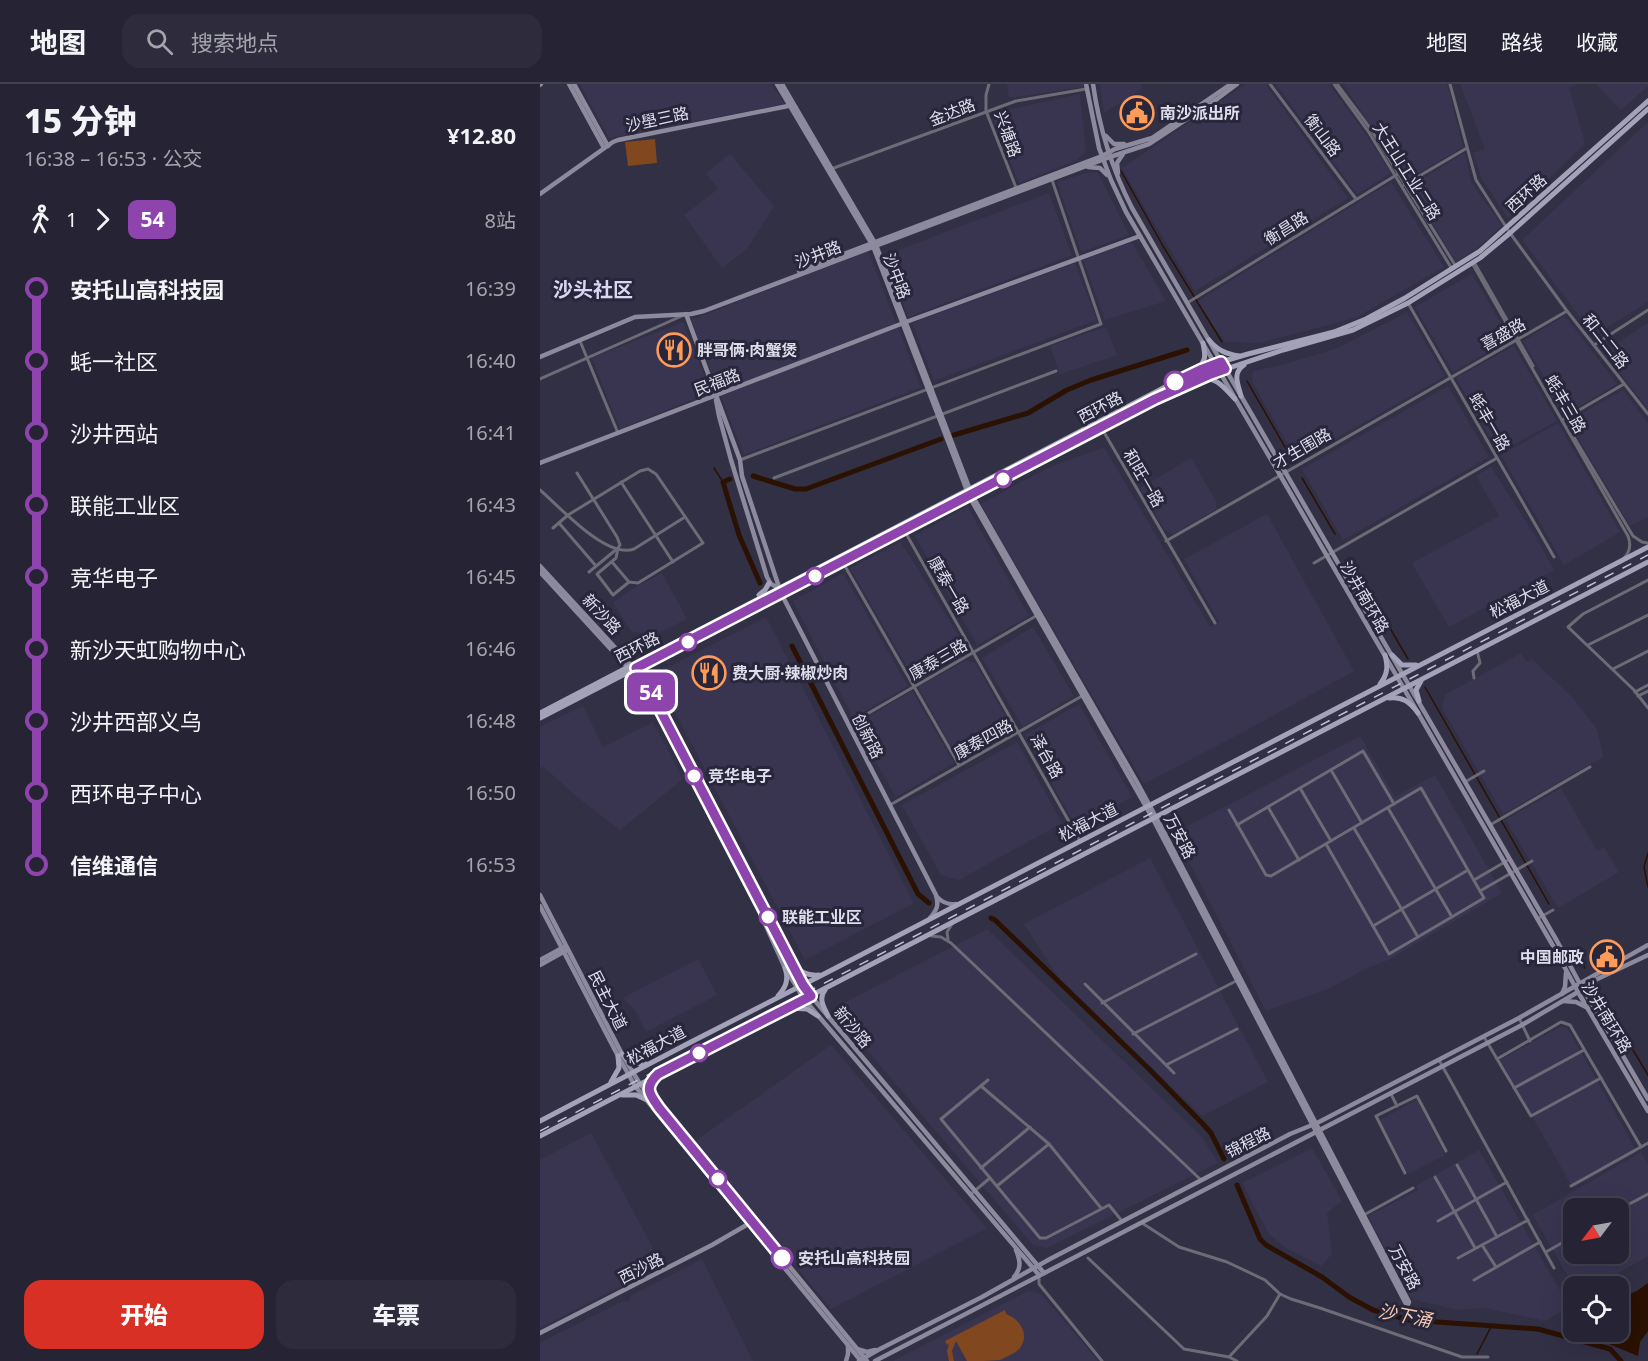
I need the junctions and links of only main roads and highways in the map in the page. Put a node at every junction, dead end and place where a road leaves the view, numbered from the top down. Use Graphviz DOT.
graph roads {
  1 [pos="569,84"];
  2 [pos="574,84"];
  3 [pos="779,84"];
  4 [pos="1093,84"];
  5 [pos="1231,84"];
  6 [pos="1237,84"];
  7 [pos="1086,87"];
  8 [pos="1648,101"];
  9 [pos="792,105"];
  10 [pos="1648,109"];
  11 [pos="1103,131"];
  12 [pos="1133,144"];
  13 [pos="606,147"];
  14 [pos="1126,152"];
  15 [pos="1109,155"];
  16 [pos="1102,158"];
  17 [pos="1083,167"];
  18 [pos="1051,177"];
  19 [pos="1111,180"];
  20 [pos="1122,187"];
  21 [pos="540,194"];
  22 [pos="1508,230"];
  23 [pos="1140,236"];
  24 [pos="874,244"];
  25 [pos="1407,300"];
  26 [pos="686,314"];
  27 [pos="904,322"];
  28 [pos="1206,341"];
  29 [pos="540,356"];
  30 [pos="1240,356"];
  31 [pos="1250,361"];
  32 [pos="1218,363"];
  33 [pos="1222,370"];
  34 [pos="1192,373"];
  35 [pos="1202,378"];
  36 [pos="716,395"];
  37 [pos="1238,398"];
  38 [pos="540,463"];
  39 [pos="970,493"];
  40 [pos="1648,545"];
  41 [pos="1330,554"];
  42 [pos="1648,562"];
  43 [pos="540,566"];
  44 [pos="540,572"];
  45 [pos="547,576"];
  46 [pos="769,583"];
  47 [pos="780,591"];
  48 [pos="757,600"];
  49 [pos="1385,655"];
  50 [pos="1392,655"];
  51 [pos="1423,663"];
  52 [pos="632,668"];
  53 [pos="1400,675"];
  54 [pos="1425,677"];
  55 [pos="1376,687"];
  56 [pos="1407,687"];
  57 [pos="1382,700"];
  58 [pos="1419,701"];
  59 [pos="540,713"];
  60 [pos="1418,713"];
  61 [pos="540,718"];
  62 [pos="1149,806"];
  63 [pos="1155,818"];
  64 [pos="1507,861"];
  65 [pos="540,895"];
  66 [pos="936,895"];
  67 [pos="960,903"];
  68 [pos="540,906"];
  69 [pos="1540,918"];
  70 [pos="929,919"];
  71 [pos="1648,945"];
  72 [pos="565,949"];
  73 [pos="1648,955"];
  74 [pos="540,962"];
  75 [pos="792,963"];
  76 [pos="785,968"];
  77 [pos="1566,970"];
  78 [pos="1572,971"];
  79 [pos="826,973"];
  80 [pos="1592,976"];
  81 [pos="1592,982"];
  82 [pos="803,985"];
  83 [pos="831,986"];
  84 [pos="796,988"];
  85 [pos="1579,988"];
  86 [pos="811,996"];
  87 [pos="777,998"];
  88 [pos="1562,998"];
  89 [pos="1588,998"];
  90 [pos="804,999"];
  91 [pos="1587,1008"];
  92 [pos="785,1009"];
  93 [pos="818,1016"];
  94 [pos="828,1016"];
  95 [pos="620,1055"];
  96 [pos="653,1062"];
  97 [pos="631,1074"];
  98 [pos="658,1074"];
  99 [pos="638,1085"];
  100 [pos="607,1086"];
  101 [pos="614,1097"];
  102 [pos="1648,1099"];
  103 [pos="650,1100"];
  104 [pos="1648,1111"];
  105 [pos="540,1121"];
  106 [pos="1315,1124"];
  107 [pos="1318,1130"];
  108 [pos="540,1136"];
  109 [pos="973,1192"];
  110 [pos="1362,1216"];
  111 [pos="750,1223"];
  112 [pos="1013,1244"];
  113 [pos="1028,1253"];
  114 [pos="1049,1259"];
  115 [pos="1036,1267"];
  116 [pos="1042,1274"];
  117 [pos="1013,1279"];
  118 [pos="540,1333"];
  119 [pos="848,1346"];
  120 [pos="856,1348"];
  121 [pos="878,1350"];
  122 [pos="880,1359"];
  123 [pos="862,1360"];
  124 [pos="846,1361"];
  125 [pos="875,1361"];
  1 -- 13 [label="main road"];
  2 -- 13 [label="main road"];
  3 -- 9 [label="main road, 沙中路"];
  4 -- 11 [label="main road, 沙井南环路"];
  5 -- 12 [label="main road"];
  6 -- 14 [label="main road"];
  7 -- 16 [label="main road, 沙井南环路"];
  8 -- 22 [label="main road, 西环路"];
  9 -- 13 [label="main road, 沙壆三路"];
  9 -- 24 [label="main road, 沙中路"];
  10 -- 22 [label="main road, 西环路"];
  11 -- 12 [label="main road"];
  11 -- 15 [label="main road, 沙井南环路"];
  12 -- 15 [label="main road"];
  13 -- 21 [label="main road, 沙壆三路"];
  14 -- 15 [label="main road"];
  14 -- 20 [label="main road"];
  15 -- 16 [label="main road"];
  15 -- 20 [label="main road, 沙井南环路"];
  16 -- 17 [label="main road, 沙井路"];
  16 -- 18 [label="main road, 沙井路"];
  16 -- 19 [label="main road, 沙井南环路"];
  17 -- 18 [label="main road, 沙井路"];
  17 -- 19 [label="main road"];
  18 -- 24 [label="main road, 沙井路"];
  19 -- 23 [label="main road, 沙井南环路"];
  20 -- 28 [label="main road, 沙井南环路"];
  22 -- 25 [label="main road, 西环路"];
  23 -- 27 [label="main road, 民福路"];
  23 -- 28 [label="main road, 沙井南环路"];
  24 -- 26 [label="main road, 沙井路"];
  24 -- 27 [label="main road, 沙中路"];
  24 -- 29 [label="main road, 沙井路"];
  25 -- 30 [label="main road, 西环路"];
  25 -- 31 [label="main road, 西环路"];
  26 -- 29 [label="main road, 沙井路"];
  26 -- 36 [label="main road, 创新路"];
  27 -- 36 [label="main road, 民福路"];
  27 -- 39 [label="main road, 沙中路"];
  28 -- 30 [label="main road"];
  28 -- 32 [label="main road, 沙井南环路"];
  28 -- 34 [label="main road"];
  30 -- 32 [label="main road, 西环路"];
  31 -- 33 [label="main road, 西环路"];
  31 -- 37 [label="main road"];
  32 -- 33 [label="main road, 沙井南环路"];
  32 -- 34 [label="main road, 西环路"];
  33 -- 35 [label="main road, 西环路"];
  33 -- 37 [label="main road, 沙井南环路"];
  34 -- 39 [label="main road, 西环路"];
  35 -- 37 [label="main road"];
  35 -- 39 [label="main road, 西环路"];
  36 -- 38 [label="main road, 民福路"];
  36 -- 47 [label="main road, 创新路"];
  36 -- 47 [label="main road, 创新路"];
  37 -- 41 [label="main road, 沙井南环路"];
  39 -- 47 [label="main road, 西环路"];
  39 -- 47 [label="main road, 西环路"];
  39 -- 62 [label="main road, 万安路"];
  40 -- 51 [label="main road, 松福大道"];
  41 -- 49 [label="main road, 沙井南环路"];
  41 -- 50 [label="main road, 沙井南环路"];
  42 -- 54 [label="main road, 松福大道"];
  43 -- 45 [label="main road, 新沙路"];
  44 -- 45 [label="main road, 新沙路"];
  45 -- 52 [label="main road, 新沙路"];
  46 -- 48 [label="main road"];
  47 -- 48 [label="main road, 西环路"];
  47 -- 52 [label="main road, 西环路"];
  47 -- 66 [label="main road, 创新路"];
  48 -- 52 [label="main road, 西环路"];
  49 -- 53 [label="main road, 沙井南环路"];
  49 -- 55 [label="main road"];
  50 -- 51 [label="main road"];
  50 -- 53 [label="main road, 沙井南环路"];
  51 -- 53 [label="main road, 松福大道"];
  52 -- 59 [label="main road, 西环路"];
  52 -- 61 [label="main road, 西环路"];
  52 -- 75 [label="main road, 新沙路"];
  52 -- 76 [label="main road, 新沙路"];
  53 -- 55 [label="main road, 松福大道"];
  53 -- 56 [label="main road, 沙井南环路"];
  54 -- 56 [label="main road, 松福大道"];
  54 -- 58 [label="main road"];
  55 -- 62 [label="main road, 松福大道"];
  56 -- 57 [label="main road, 松福大道"];
  56 -- 58 [label="main road, 沙井南环路"];
  56 -- 60 [label="main road, 沙井南环路"];
  57 -- 60 [label="main road"];
  57 -- 63 [label="main road, 松福大道"];
  58 -- 64 [label="main road, 沙井南环路"];
  60 -- 64 [label="main road, 沙井南环路"];
  62 -- 63 [label="main road, 万安路"];
  62 -- 67 [label="main road, 松福大道"];
  63 -- 83 [label="main road, 松福大道"];
  63 -- 106 [label="main road, 万安路"];
  64 -- 69 [label="main road, 沙井南环路"];
  65 -- 72 [label="main road, 民主大道"];
  66 -- 67 [label="main road"];
  66 -- 70 [label="main road"];
  67 -- 70 [label="main road, 松福大道"];
  68 -- 72 [label="main road, 民主大道"];
  69 -- 77 [label="main road, 沙井南环路"];
  69 -- 78 [label="main road, 沙井南环路"];
  70 -- 79 [label="main road, 松福大道"];
  71 -- 80 [label="main road, 锦程路"];
  72 -- 74 [label="main road"];
  72 -- 95 [label="main road, 民主大道"];
  73 -- 81 [label="main road, 锦程路"];
  75 -- 79 [label="main road"];
  75 -- 82 [label="main road, 新沙路"];
  76 -- 84 [label="main road, 新沙路"];
  76 -- 87 [label="main road"];
  77 -- 85 [label="main road, 沙井南环路"];
  77 -- 88 [label="main road"];
  78 -- 80 [label="main road"];
  78 -- 85 [label="main road, 沙井南环路"];
  79 -- 82 [label="main road, 松福大道"];
  80 -- 85 [label="main road, 锦程路"];
  81 -- 85 [label="main road, 锦程路"];
  81 -- 89 [label="main road"];
  82 -- 84 [label="main road, 松福大道"];
  82 -- 86 [label="main road, 新沙路"];
  83 -- 86 [label="main road, 松福大道"];
  83 -- 94 [label="main road"];
  84 -- 87 [label="main road, 松福大道"];
  84 -- 90 [label="main road, 新沙路"];
  85 -- 88 [label="main road, 锦程路"];
  85 -- 89 [label="main road, 沙井南环路"];
  85 -- 91 [label="main road, 沙井南环路"];
  86 -- 90 [label="main road, 松福大道"];
  86 -- 94 [label="main road, 新沙路"];
  87 -- 96 [label="main road, 松福大道"];
  88 -- 91 [label="main road"];
  88 -- 106 [label="main road, 锦程路"];
  88 -- 107 [label="main road, 锦程路"];
  89 -- 102 [label="main road, 沙井南环路"];
  90 -- 92 [label="main road, 松福大道"];
  90 -- 93 [label="main road, 新沙路"];
  91 -- 104 [label="main road, 沙井南环路"];
  92 -- 93 [label="main road"];
  92 -- 98 [label="main road, 松福大道"];
  93 -- 109 [label="main road, 新沙路"];
  94 -- 109 [label="main road, 新沙路"];
  95 -- 96 [label="main road"];
  95 -- 97 [label="main road, 民主大道"];
  95 -- 100 [label="main road"];
  96 -- 97 [label="main road, 松福大道"];
  97 -- 99 [label="main road, 民主大道"];
  97 -- 100 [label="main road, 松福大道"];
  98 -- 99 [label="main road, 松福大道"];
  98 -- 103 [label="main road"];
  99 -- 101 [label="main road, 松福大道"];
  99 -- 103 [label="main road, 民主大道"];
  100 -- 105 [label="main road, 松福大道"];
  101 -- 103 [label="main road"];
  101 -- 108 [label="main road, 松福大道"];
  103 -- 111 [label="main road, 民主大道"];
  106 -- 107 [label="main road, 万安路"];
  106 -- 114 [label="main road, 锦程路"];
  107 -- 110 [label="main road, 万安路"];
  107 -- 116 [label="main road, 锦程路"];
  109 -- 112 [label="main road, 新沙路"];
  109 -- 113 [label="main road, 新沙路"];
  110 -- 110 [label="main road, 万安路"];
  111 -- 118 [label="main road, 西沙路"];
  111 -- 119 [label="main road, 民主大道"];
  111 -- 120 [label="main road, 民主大道"];
  112 -- 115 [label="main road, 新沙路"];
  112 -- 117 [label="main road"];
  113 -- 114 [label="main road"];
  113 -- 115 [label="main road, 新沙路"];
  114 -- 115 [label="main road, 锦程路"];
  115 -- 116 [label="main road, 新沙路"];
  115 -- 117 [label="main road, 锦程路"];
  116 -- 122 [label="main road, 锦程路"];
  117 -- 121 [label="main road, 锦程路"];
  119 -- 123 [label="main road, 民主大道"];
  119 -- 124 [label="main road"];
  120 -- 121 [label="main road"];
  120 -- 123 [label="main road, 民主大道"];
  121 -- 123 [label="main road, 锦程路"];
  122 -- 125 [label="main road, 锦程路"];
}
